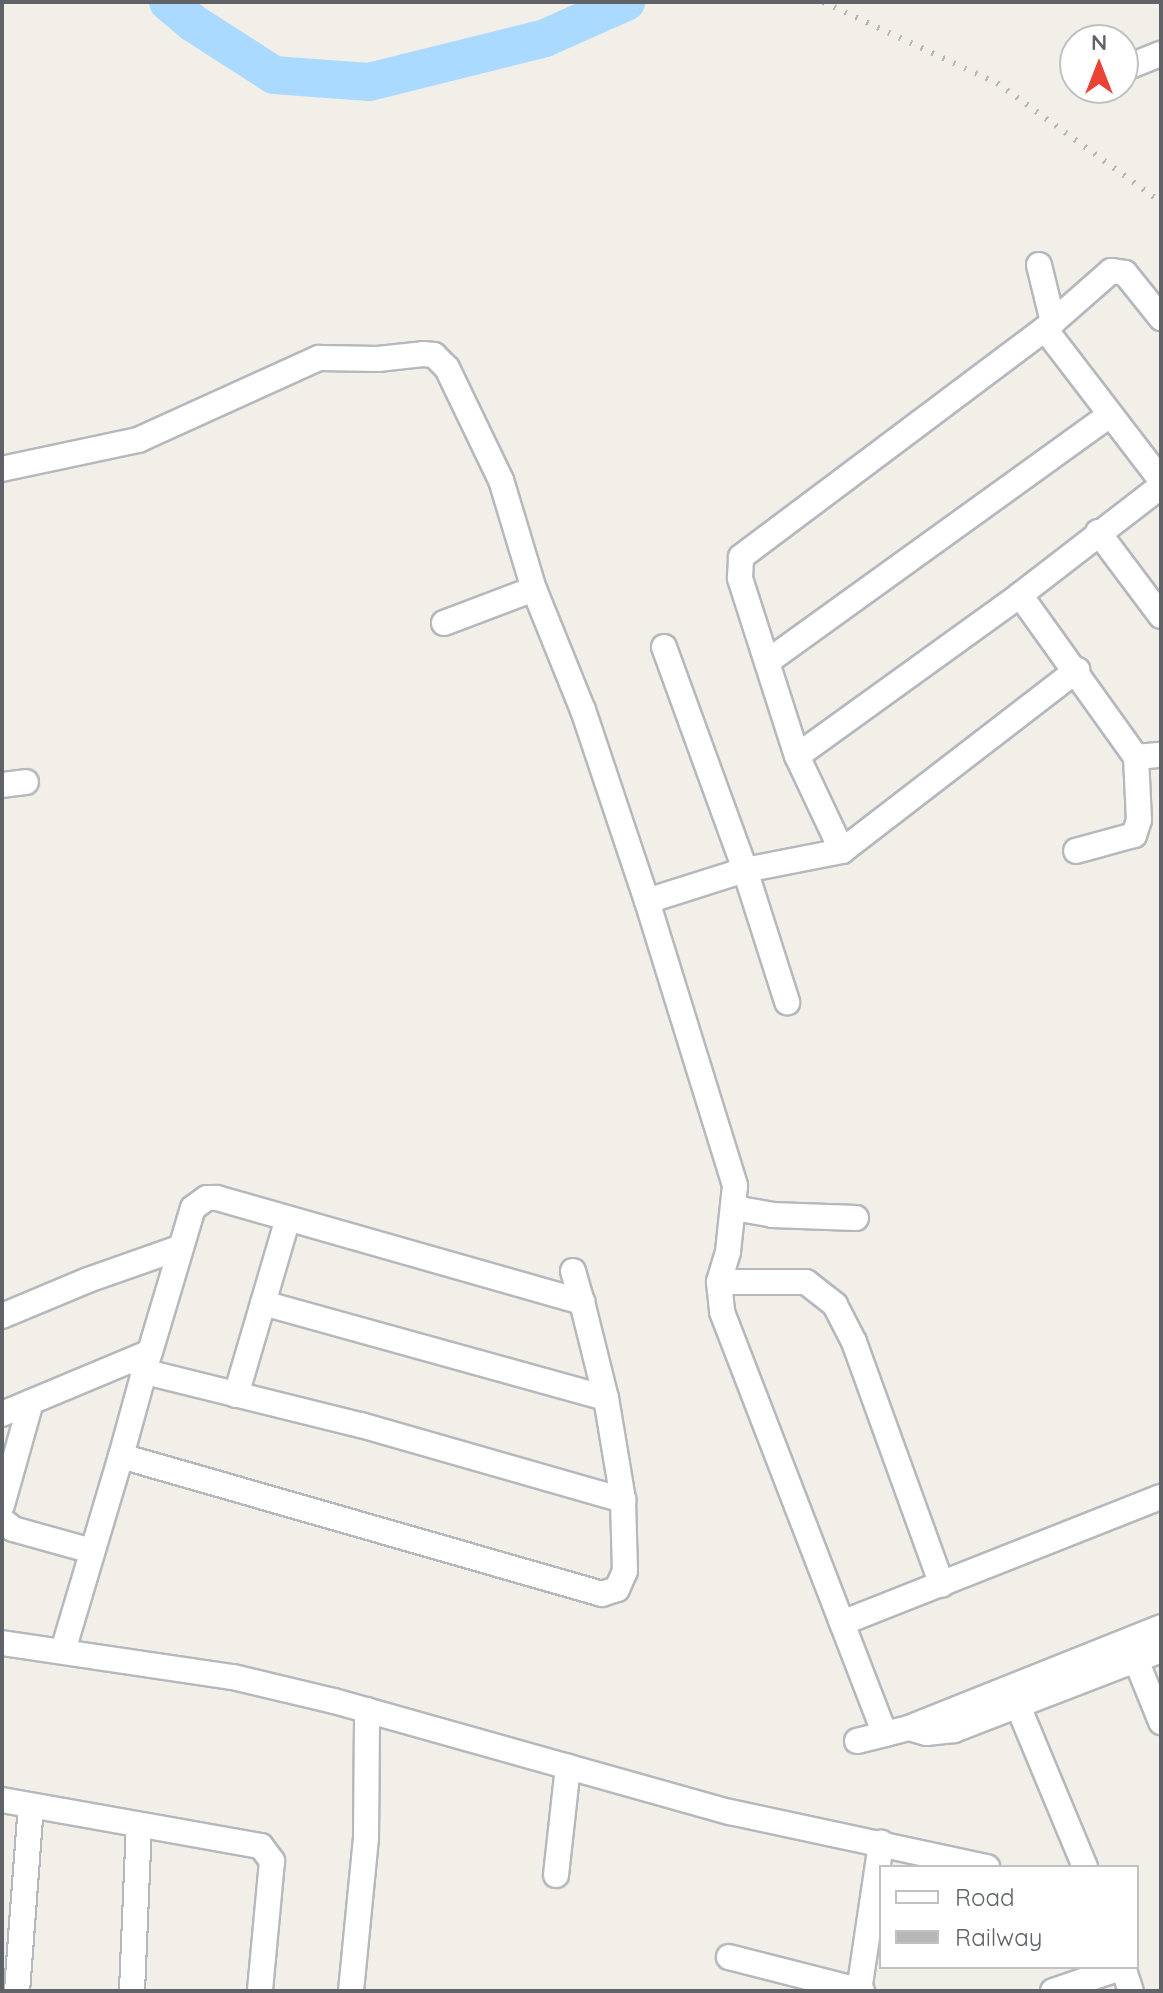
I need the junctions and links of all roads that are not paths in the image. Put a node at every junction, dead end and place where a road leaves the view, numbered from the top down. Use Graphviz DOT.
graph roads {
  1 [pos="1161,54"];
  2 [pos="1139,63"];
  3 [pos="1039,265"];
  4 [pos="1161,318"];
  5 [pos="1049,326"];
  6 [pos="1109,415"];
  7 [pos="2,469"];
  8 [pos="1161,480"];
  9 [pos="1161,486"];
  10 [pos="1098,532"];
  11 [pos="534,589"];
  12 [pos="1020,595"];
  13 [pos="1161,616"];
  14 [pos="444,623"];
  15 [pos="664,647"];
  16 [pos="767,662"];
  17 [pos="1077,670"];
  18 [pos="1161,755"];
  19 [pos="797,756"];
  20 [pos="1136,757"];
  21 [pos="842,851"];
  22 [pos="1076,851"];
  23 [pos="745,870"];
  24 [pos="647,901"];
  25 [pos="787,1002"];
  26 [pos="734,1208"];
  27 [pos="288,1218"];
  28 [pos="856,1218"];
  29 [pos="179,1248"];
  30 [pos="573,1271"];
  31 [pos="719,1282"];
  32 [pos="582,1302"];
  33 [pos="263,1303"];
  34 [pos="2,1316"];
  35 [pos="146,1362"];
  36 [pos="236,1395"];
  37 [pos="606,1398"];
  38 [pos="31,1402"];
  39 [pos="2,1414"];
  40 [pos="121,1456"];
  41 [pos="1161,1497"];
  42 [pos="623,1500"];
  43 [pos="2,1505"];
  44 [pos="2,1520"];
  45 [pos="92,1551"];
  46 [pos="942,1585"];
  47 [pos="842,1623"];
  48 [pos="1161,1627"];
  49 [pos="2,1643"];
  50 [pos="63,1650"];
  51 [pos="1161,1650"];
  52 [pos="1136,1660"];
  53 [pos="1018,1706"];
  54 [pos="367,1710"];
  55 [pos="1161,1722"];
  56 [pos="909,1728"];
  57 [pos="885,1734"];
  58 [pos="857,1741"];
  59 [pos="568,1767"];
  60 [pos="2,1800"];
  61 [pos="31,1806"];
  62 [pos="139,1825"];
  63 [pos="881,1843"];
  64 [pos="978,1865"];
  65 [pos="1084,1865"];
  66 [pos="556,1875"];
  67 [pos="729,1957"];
  68 [pos="1117,1969"];
  69 [pos="1124,1969"];
  70 [pos="17,1991"];
  71 [pos="132,1991"];
  72 [pos="260,1991"];
  73 [pos="351,1991"];
  74 [pos="860,1991"];
  75 [pos="1053,1991"];
  76 [pos="1131,1991"];
  1 -- 2 [label="street"];
  3 -- 5 [label="street"];
  4 -- 5 [label="street"];
  5 -- 6 [label="street"];
  5 -- 16 [label="street"];
  6 -- 8 [label="street"];
  6 -- 16 [label="street"];
  7 -- 11 [label="street"];
  9 -- 10 [label="street"];
  10 -- 12 [label="street"];
  10 -- 13 [label="street"];
  11 -- 14 [label="street"];
  11 -- 24 [label="street"];
  12 -- 17 [label="street"];
  12 -- 19 [label="street"];
  15 -- 23 [label="street"];
  16 -- 19 [label="street"];
  17 -- 20 [label="street"];
  17 -- 21 [label="street"];
  18 -- 20 [label="street"];
  19 -- 21 [label="street"];
  20 -- 22 [label="street"];
  21 -- 23 [label="street"];
  23 -- 24 [label="street"];
  23 -- 25 [label="street"];
  24 -- 26 [label="street"];
  26 -- 28 [label="street"];
  26 -- 31 [label="street"];
  27 -- 29 [label="street"];
  27 -- 32 [label="street"];
  27 -- 33 [label="street"];
  29 -- 34 [label="street"];
  29 -- 35 [label="street"];
  30 -- 32 [label="street"];
  31 -- 46 [label="street"];
  31 -- 47 [label="street"];
  32 -- 37 [label="street"];
  33 -- 36 [label="street"];
  33 -- 37 [label="street"];
  35 -- 36 [label="street"];
  35 -- 38 [label="street"];
  35 -- 40 [label="street"];
  36 -- 42 [label="street"];
  37 -- 42 [label="street"];
  38 -- 39 [label="street"];
  38 -- 43 [label="street"];
  40 -- 42 [label="street"];
  40 -- 45 [label="street"];
  41 -- 46 [label="street"];
  44 -- 45 [label="street"];
  45 -- 50 [label="street"];
  46 -- 47 [label="street"];
  47 -- 57 [label="street"];
  48 -- 56 [label="street"];
  49 -- 50 [label="street"];
  50 -- 54 [label="street"];
  51 -- 52 [label="street"];
  52 -- 53 [label="street"];
  52 -- 55 [label="street"];
  53 -- 56 [label="street"];
  53 -- 65 [label="street"];
  54 -- 59 [label="street"];
  54 -- 73 [label="street"];
  56 -- 57 [label="street"];
  57 -- 58 [label="street"];
  59 -- 63 [label="street"];
  59 -- 66 [label="street"];
  60 -- 61 [label="street"];
  61 -- 62 [label="street"];
  61 -- 70 [label="street"];
  62 -- 71 [label="street"];
  62 -- 72 [label="street"];
  63 -- 64 [label="street"];
  63 -- 74 [label="street"];
  67 -- 74 [label="street"];
  68 -- 75 [label="street"];
  69 -- 76 [label="street"];
}
